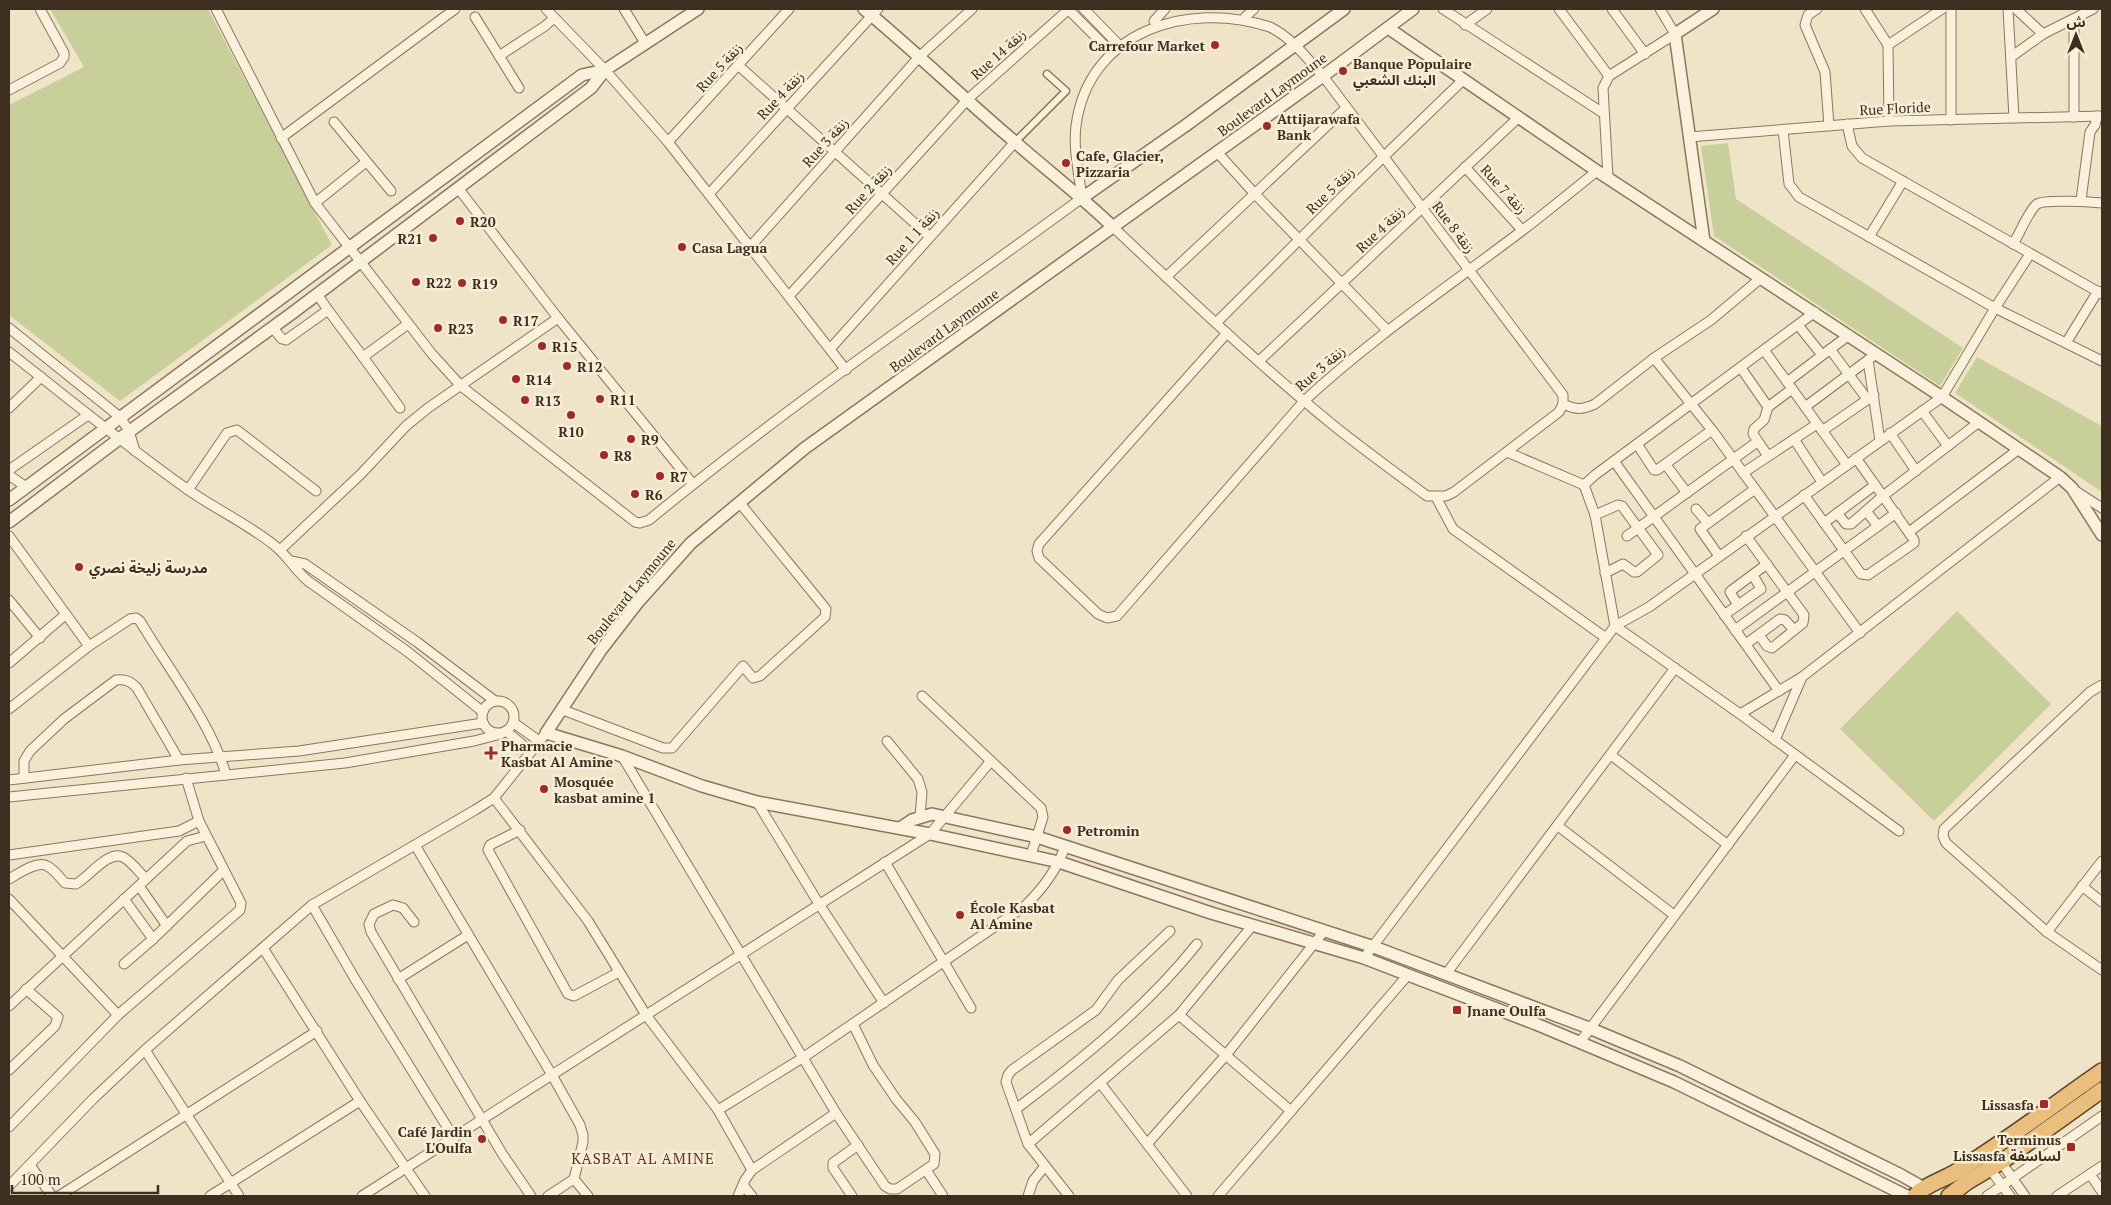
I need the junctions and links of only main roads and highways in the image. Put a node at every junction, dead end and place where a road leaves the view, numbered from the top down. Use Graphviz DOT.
graph roads {
  1 [pos="2102,1071"];
  2 [pos="2102,1090"];
  3 [pos="1996,1146"];
  4 [pos="1998,1164"];
  5 [pos="1920,1192"];
  6 [pos="1949,1196"];
  1 -- 3 [label="highway"];
  2 -- 4 [label="highway"];
  3 -- 4 [label="highway"];
  3 -- 5 [label="highway"];
  4 -- 6 [label="highway"];
}
